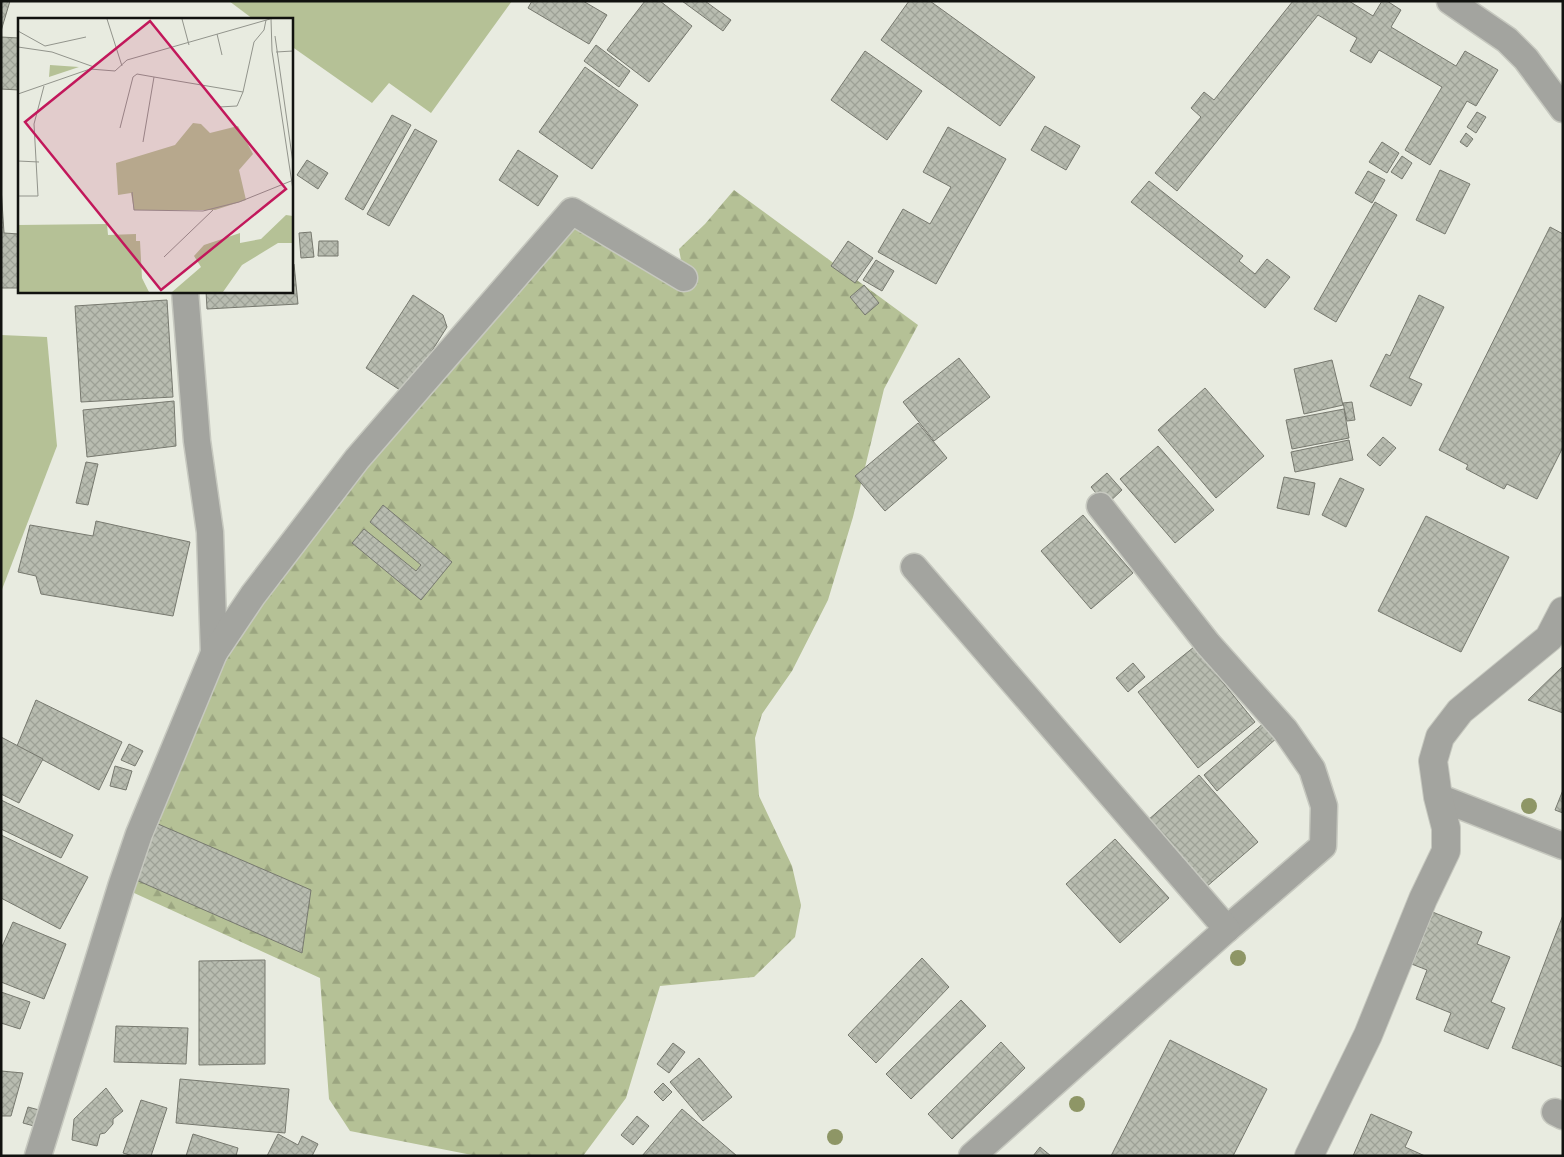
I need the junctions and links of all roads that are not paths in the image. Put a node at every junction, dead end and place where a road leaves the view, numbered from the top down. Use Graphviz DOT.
graph roads {
  1 [pos="1450,1"];
  2 [pos="1563,109"];
  3 [pos="684,278"];
  4 [pos="185,292"];
  5 [pos="1100,506"];
  6 [pos="914,567"];
  7 [pos="1563,611"];
  8 [pos="1556,634"];
  9 [pos="214,653"];
  10 [pos="1438,797"];
  11 [pos="1563,846"];
  12 [pos="1227,929"];
  13 [pos="38,1156"];
  14 [pos="972,1156"];
  15 [pos="1308,1156"];
  1 -- 2 [label="street"];
  3 -- 9 [label="street"];
  4 -- 9 [label="street"];
  5 -- 12 [label="street"];
  6 -- 12 [label="street"];
  7 -- 8 [label="street"];
  8 -- 10 [label="street"];
  9 -- 13 [label="street"];
  10 -- 11 [label="street"];
  10 -- 15 [label="street"];
  12 -- 14 [label="street"];
}
